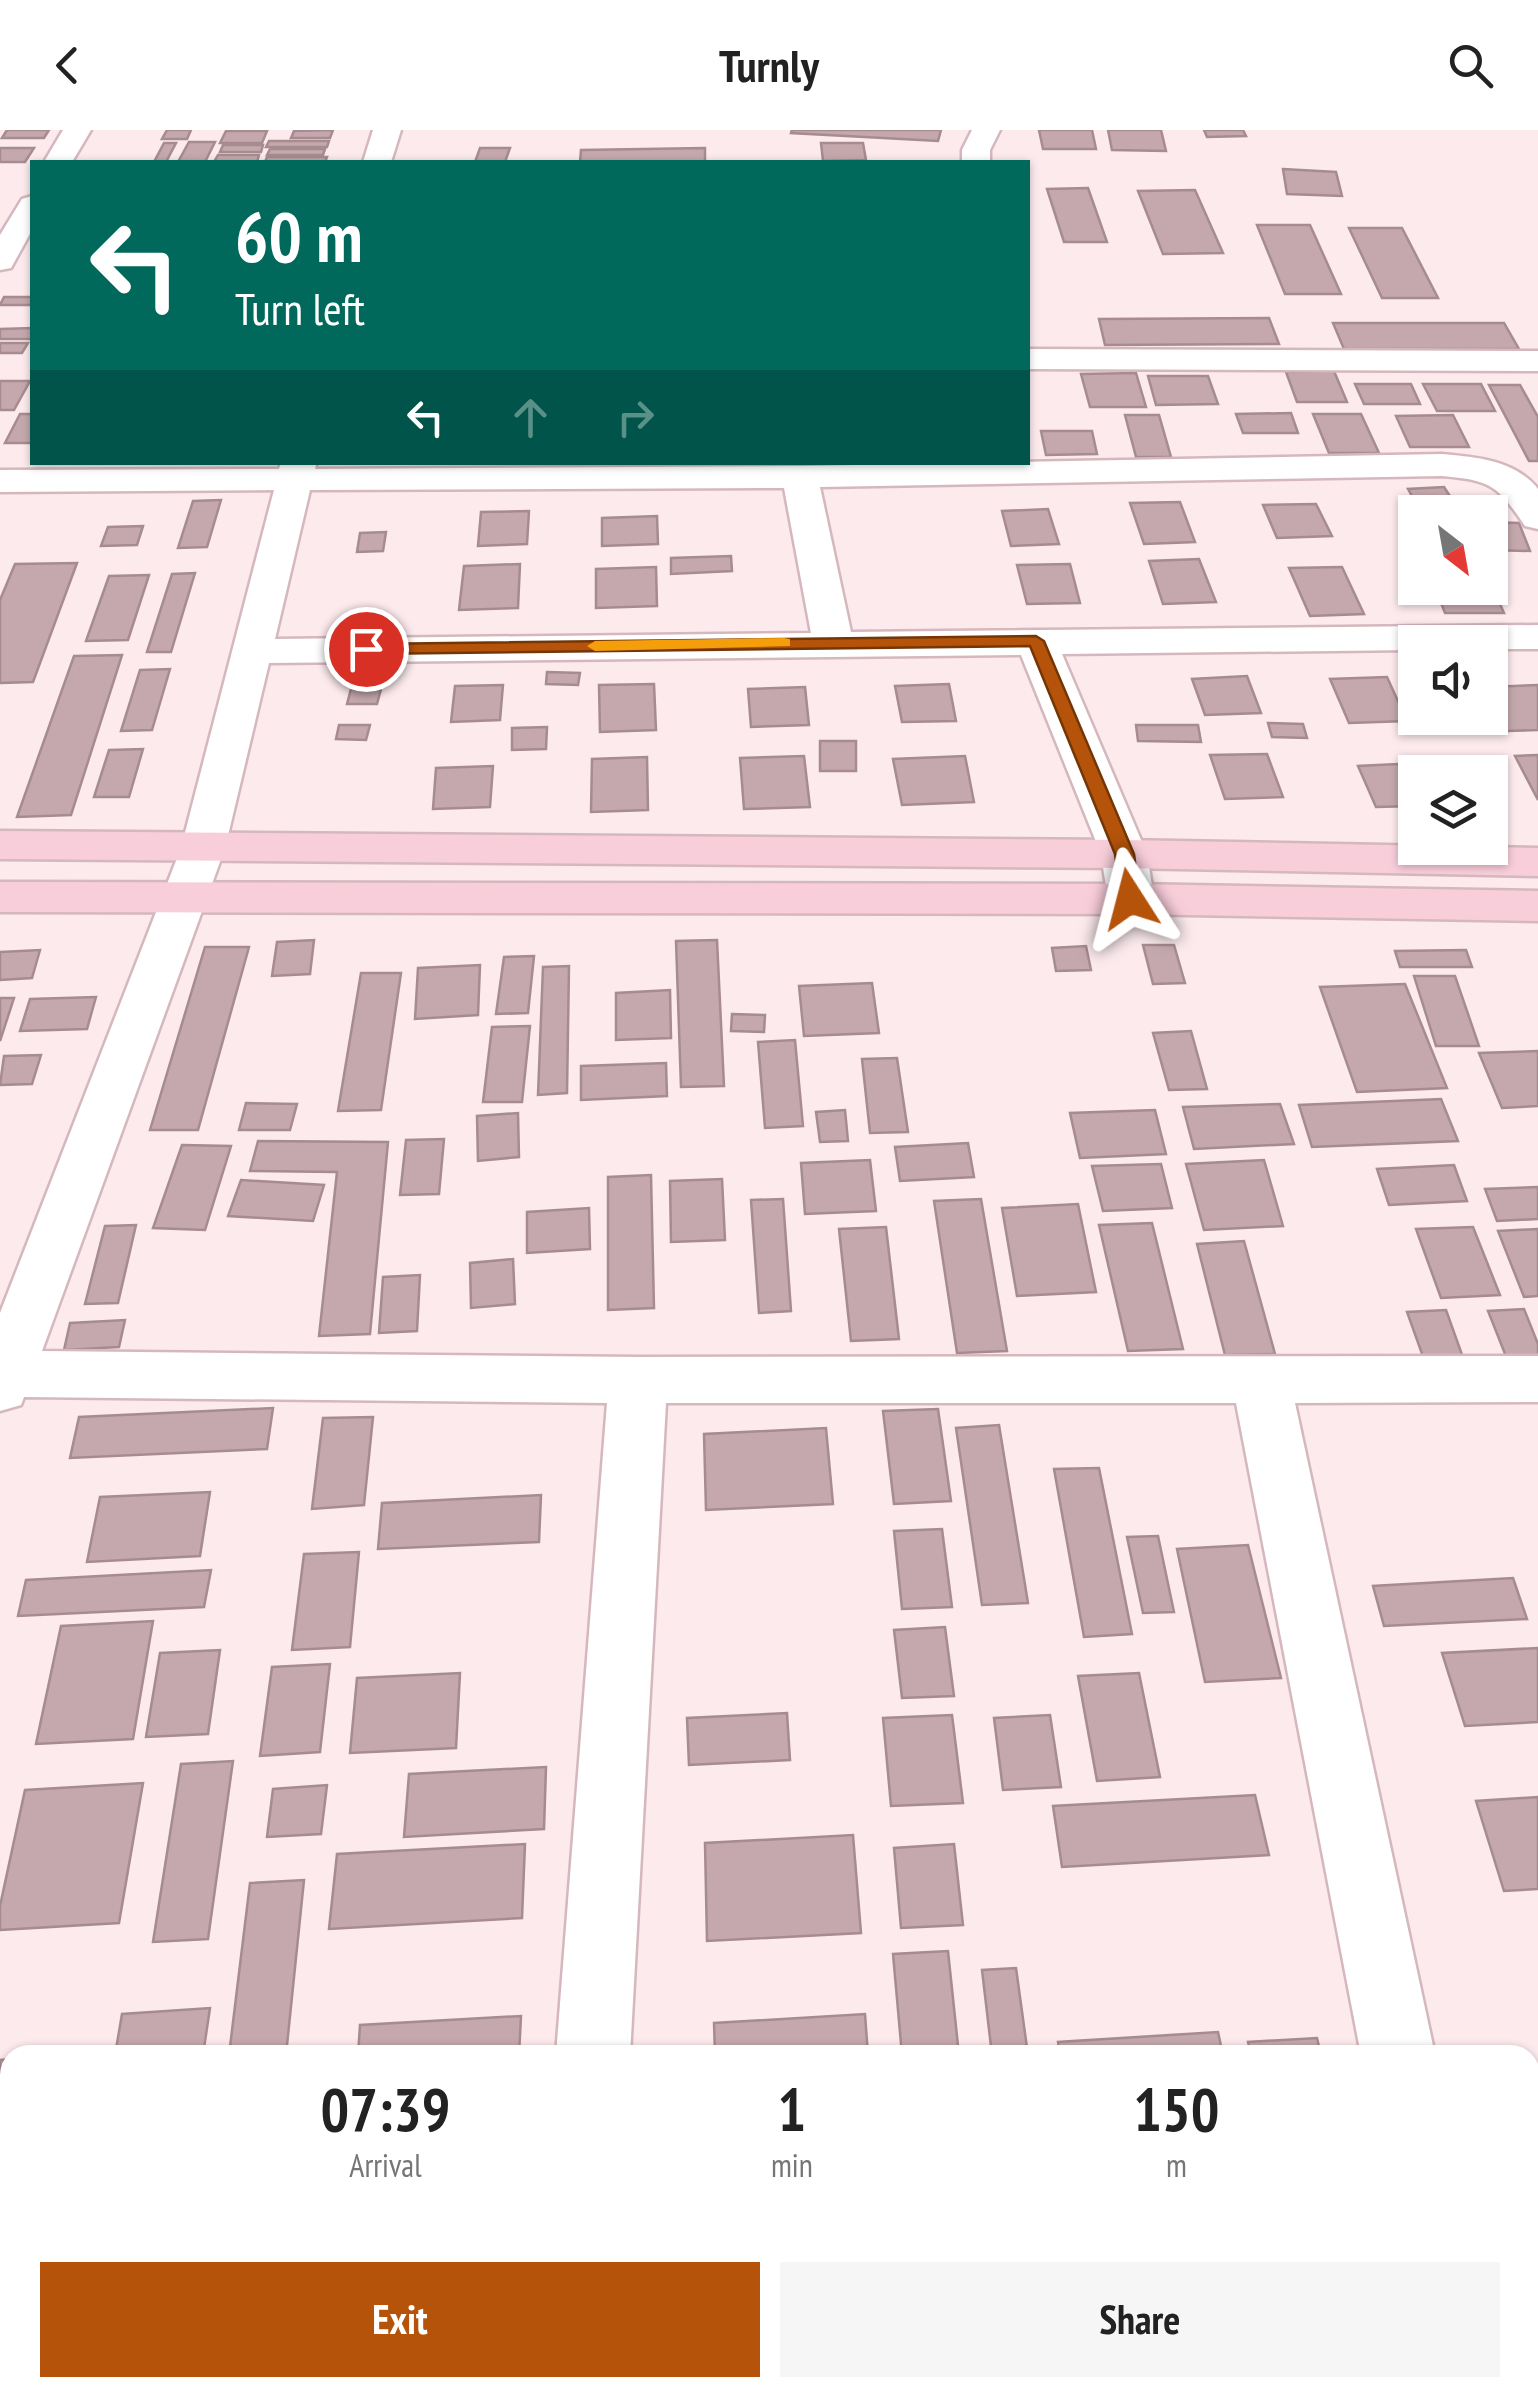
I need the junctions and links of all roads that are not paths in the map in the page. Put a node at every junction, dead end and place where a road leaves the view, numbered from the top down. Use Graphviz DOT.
graph roads {
  1 [pos="77,130"];
  2 [pos="387,130"];
  3 [pos="986,130"];
  4 [pos="59,160"];
  5 [pos="378,160"];
  6 [pos="976,160"];
  7 [pos="30,208"];
  8 [pos="0,261"];
  9 [pos="1030,358"];
  10 [pos="1538,361"];
  11 [pos="296,471"];
  12 [pos="800,477"];
  13 [pos="0,481"];
  14 [pos="1538,518"];
  15 [pos="1538,637"];
  16 [pos="1036,641"];
  17 [pos="834,642"];
  18 [pos="249,651"];
  19 [pos="0,846"];
  20 [pos="203,848"];
  21 [pos="1124,854"];
  22 [pos="1538,862"];
  23 [pos="0,897"];
  24 [pos="1130,899"];
  25 [pos="186,900"];
  26 [pos="1538,906"];
  27 [pos="2,1378"];
  28 [pos="1538,1379"];
  29 [pos="638,1380"];
  30 [pos="1261,1380"];
  31 [pos="594,2045"];
  32 [pos="1396,2045"];
  1 -- 4 [label="street"];
  2 -- 5 [label="street"];
  3 -- 6 [label="street"];
  7 -- 8 [label="street"];
  9 -- 10 [label="street"];
  11 -- 12 [label="street"];
  11 -- 13 [label="street"];
  11 -- 18 [label="street"];
  12 -- 14 [label="street"];
  12 -- 17 [label="street"];
  15 -- 16 [label="street"];
  16 -- 17 [label="street"];
  16 -- 21 [label="street"];
  17 -- 18 [label="street"];
  18 -- 20 [label="street"];
  19 -- 20 [label="street"];
  20 -- 21 [label="street"];
  20 -- 25 [label="street"];
  21 -- 22 [label="street"];
  21 -- 24 [label="street"];
  23 -- 25 [label="street"];
  24 -- 25 [label="street"];
  24 -- 26 [label="street"];
  25 -- 27 [label="street"];
  27 -- 29 [label="street"];
  28 -- 30 [label="street"];
  29 -- 30 [label="street"];
  29 -- 31 [label="street"];
  30 -- 32 [label="street"];
}
